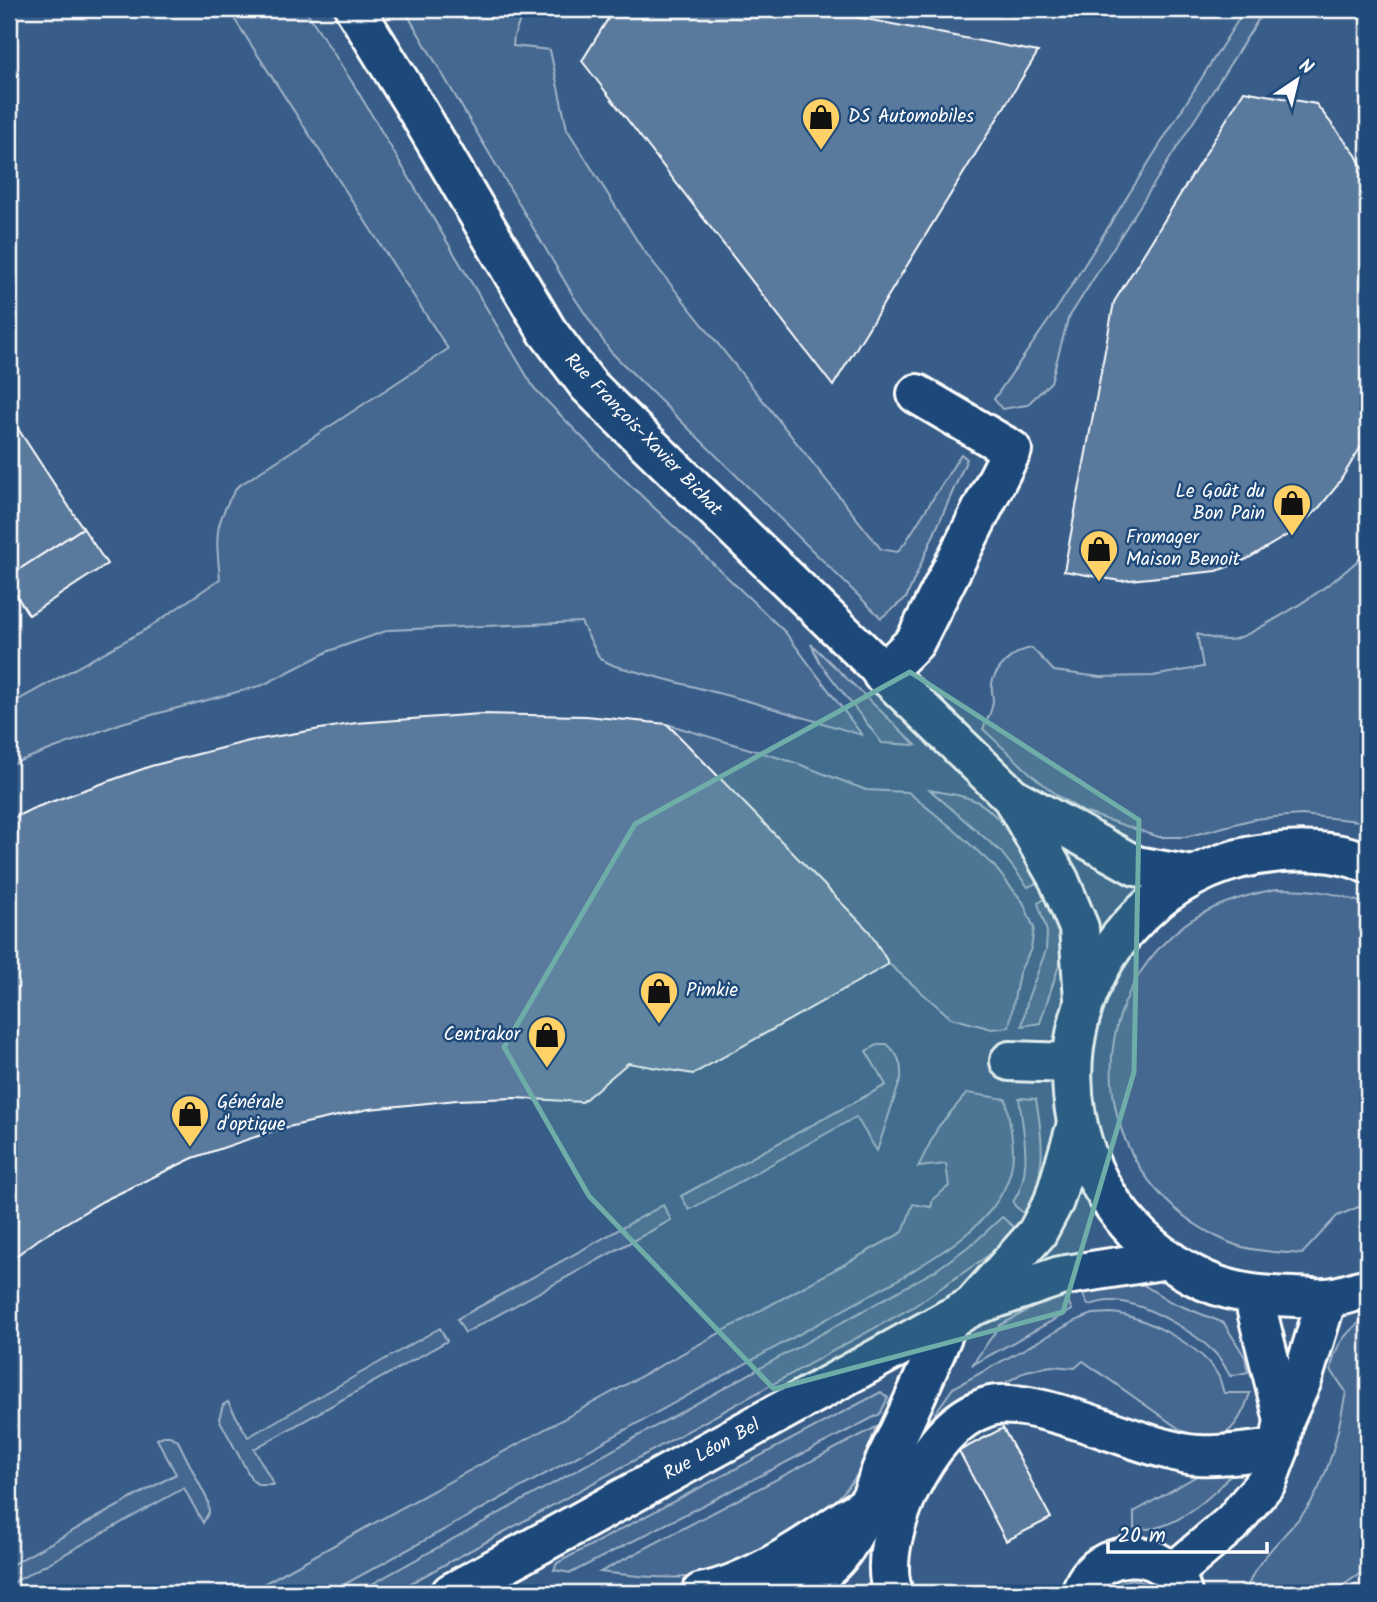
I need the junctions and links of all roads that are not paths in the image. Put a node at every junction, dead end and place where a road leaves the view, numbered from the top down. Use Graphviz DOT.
graph roads {
  1 [pos="355,9"];
  2 [pos="916,394"];
  3 [pos="882,674"];
  4 [pos="1012,797"];
  5 [pos="1366,862"];
  6 [pos="1192,876"];
  7 [pos="1084,999"];
  8 [pos="1010,1061"];
  9 [pos="1071,1063"];
  10 [pos="1077,1124"];
  11 [pos="1168,1259"];
  12 [pos="1368,1288"];
  13 [pos="1253,1296"];
  14 [pos="1328,1298"];
  15 [pos="961,1312"];
  16 [pos="1281,1435"];
  17 [pos="868,1503"];
  18 [pos="1177,1584"];
  19 [pos="469,1591"];
  20 [pos="701,1593"];
  21 [pos="792,1593"];
  22 [pos="893,1593"];
  23 [pos="1081,1593"];
  1 -- 3 [label="street, Rue François-Xavier Bichat"];
  2 -- 3 [label="street"];
  3 -- 4 [label="street, Rue François-Xavier Bichat"];
  4 -- 6 [label="street, Rue François-Xavier Bichat"];
  4 -- 7 [label="street, Rue François-Xavier Bichat"];
  5 -- 6 [label="street"];
  6 -- 7 [label="street"];
  7 -- 9 [label="street"];
  8 -- 9 [label="street"];
  9 -- 10 [label="street"];
  10 -- 11 [label="street"];
  10 -- 15 [label="street, Rue Léon Bel"];
  11 -- 13 [label="street"];
  11 -- 15 [label="street, Rue Léon Bel"];
  12 -- 14 [label="street"];
  13 -- 14 [label="street"];
  13 -- 16 [label="street"];
  14 -- 16 [label="street"];
  15 -- 17 [label="street"];
  15 -- 19 [label="street, Rue Léon Bel"];
  16 -- 18 [label="street"];
  16 -- 22 [label="street"];
  17 -- 20 [label="street"];
  17 -- 21 [label="street"];
  18 -- 23 [label="street"];
}
